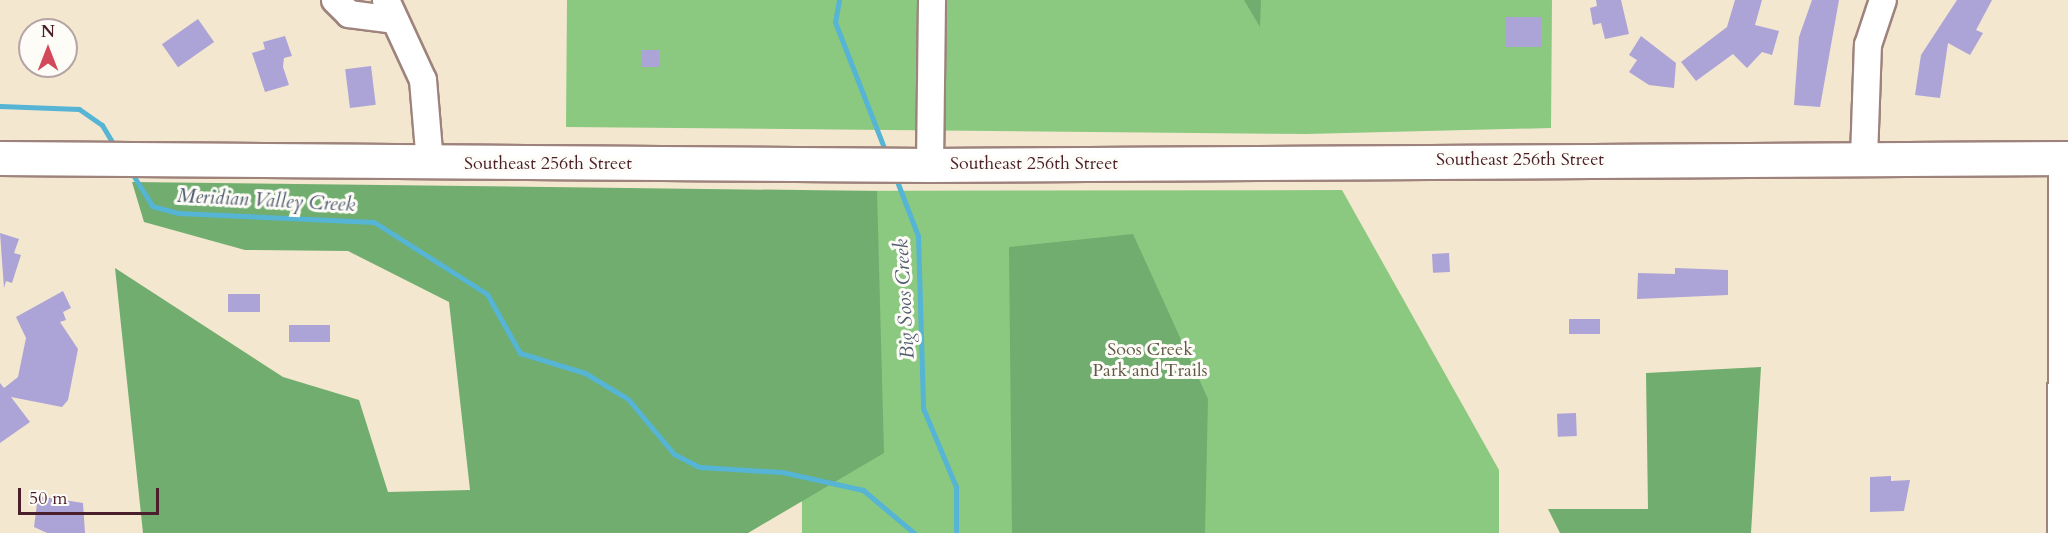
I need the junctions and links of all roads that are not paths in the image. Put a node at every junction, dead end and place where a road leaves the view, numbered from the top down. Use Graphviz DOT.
graph roads {
  1 [pos="334,0"];
  2 [pos="932,0"];
  3 [pos="1883,0"];
  4 [pos="390,10"];
  5 [pos="0,158"];
  6 [pos="1864,158"];
  7 [pos="2065,158"];
  8 [pos="430,164"];
  9 [pos="905,165"];
  10 [pos="2061,533"];
  1 -- 4 [label="street"];
  2 -- 9 [label="street"];
  3 -- 6 [label="street"];
  4 -- 8 [label="street"];
  5 -- 8 [label="main road, Southeast 256th Street"];
  6 -- 7 [label="main road, Southeast 256th Street"];
  6 -- 9 [label="main road, Southeast 256th Street"];
  7 -- 10 [label="street"];
  8 -- 9 [label="main road, Southeast 256th Street"];
}
